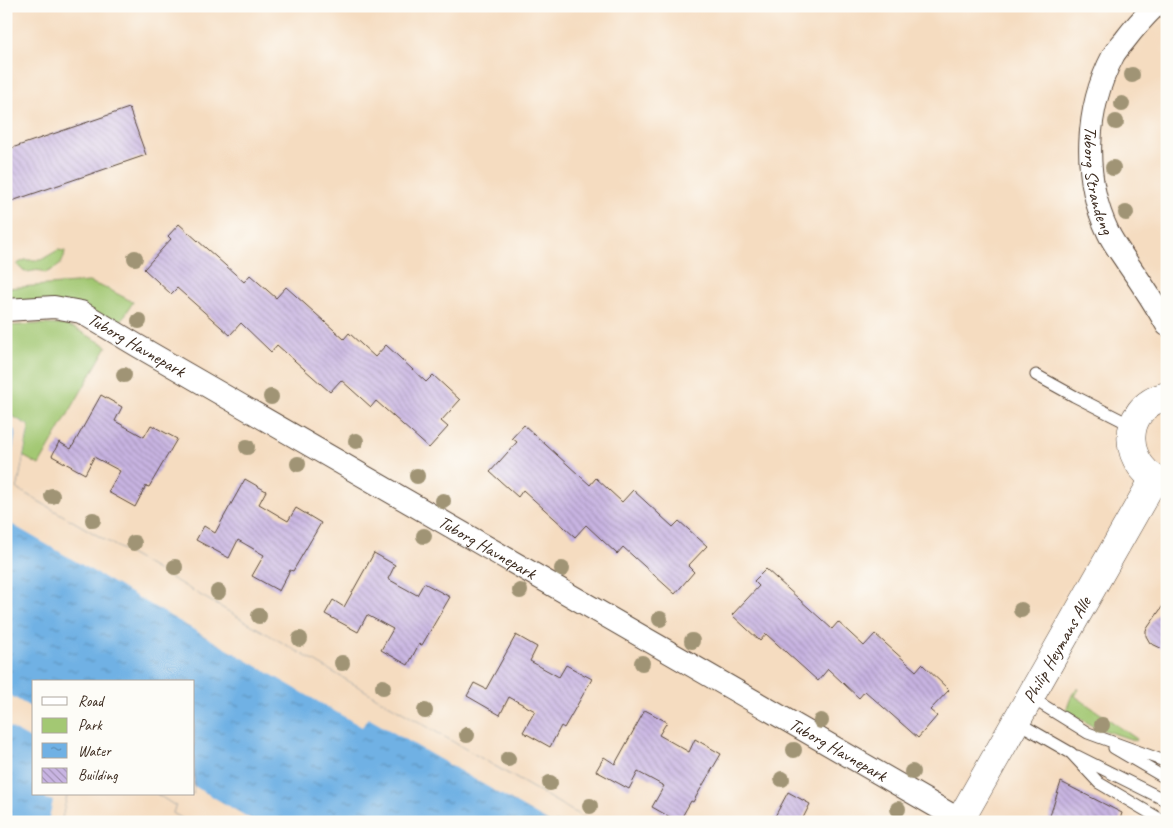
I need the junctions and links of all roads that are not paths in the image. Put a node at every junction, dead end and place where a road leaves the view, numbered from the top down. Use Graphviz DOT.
graph roads {
  1 [pos="1155,6"];
  2 [pos="6,310"];
  3 [pos="1167,325"];
  4 [pos="1036,376"];
  5 [pos="1167,396"];
  6 [pos="1133,426"];
  7 [pos="1160,482"];
  8 [pos="1030,697"];
  9 [pos="1017,722"];
  10 [pos="1088,733"];
  11 [pos="1071,752"];
  12 [pos="1167,762"];
  13 [pos="1167,779"];
  14 [pos="1167,801"];
  15 [pos="959,821"];
  16 [pos="1165,822"];
  1 -- 3 [label="street, Tuborg Strandeng"];
  2 -- 15 [label="street, Tuborg Havnepark"];
  4 -- 6 [label="lane"];
  5 -- 6 [label="street"];
  6 -- 7 [label="street"];
  7 -- 8 [label="street, Philip Heymans Alle"];
  8 -- 9 [label="street, Philip Heymans Alle"];
  8 -- 10 [label="lane"];
  9 -- 11 [label="lane"];
  9 -- 15 [label="street, Philip Heymans Alle"];
  10 -- 12 [label="lane"];
  10 -- 13 [label="lane"];
  11 -- 14 [label="lane"];
  11 -- 16 [label="lane"];
}
